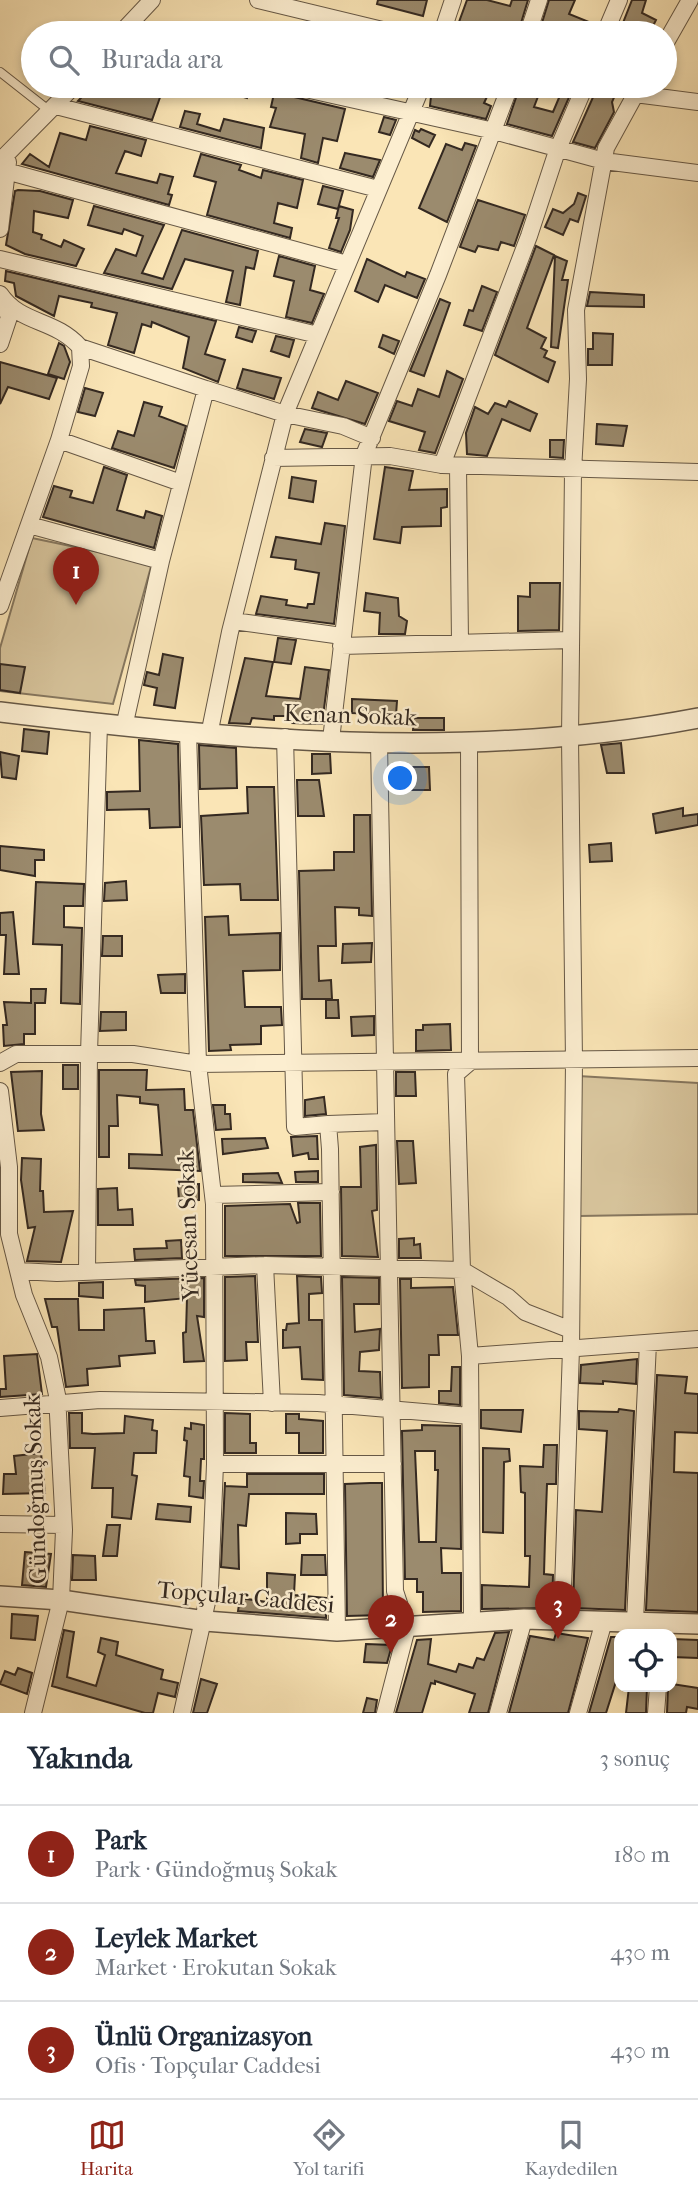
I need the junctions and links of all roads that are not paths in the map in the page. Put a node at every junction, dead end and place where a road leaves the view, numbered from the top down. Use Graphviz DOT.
graph roads {
  1 [pos="152,0"];
  2 [pos="258,0"];
  3 [pos="453,0"];
  4 [pos="539,0"];
  5 [pos="619,0"];
  6 [pos="690,0"];
  7 [pos="132,21"];
  8 [pos="345,21"];
  9 [pos="446,21"];
  10 [pos="532,21"];
  11 [pos="610,21"];
  12 [pos="677,23"];
  13 [pos="0,72"];
  14 [pos="21,87"];
  15 [pos="37,98"];
  16 [pos="63,98"];
  17 [pos="348,98"];
  18 [pos="418,98"];
  19 [pos="506,98"];
  20 [pos="580,98"];
  21 [pos="634,98"];
  22 [pos="677,98"];
  23 [pos="698,102"];
  24 [pos="53,109"];
  25 [pos="413,112"];
  26 [pos="494,131"];
  27 [pos="557,151"];
  28 [pos="604,161"];
  29 [pos="5,162"];
  30 [pos="698,173"];
  31 [pos="378,189"];
  32 [pos="0,229"];
  33 [pos="0,259"];
  34 [pos="347,264"];
  35 [pos="0,294"];
  36 [pos="6,309"];
  37 [pos="318,335"];
  38 [pos="0,344"];
  39 [pos="80,347"];
  40 [pos="206,389"];
  41 [pos="285,414"];
  42 [pos="372,438"];
  43 [pos="59,440"];
  44 [pos="364,456"];
  45 [pos="273,458"];
  46 [pos="450,466"];
  47 [pos="573,471"];
  48 [pos="698,471"];
  49 [pos="181,483"];
  50 [pos="29,525"];
  51 [pos="161,561"];
  52 [pos="5,578"];
  53 [pos="0,606"];
  54 [pos="233,621"];
  55 [pos="571,640"];
  56 [pos="342,641"];
  57 [pos="460,642"];
  58 [pos="0,712"];
  59 [pos="698,718"];
  60 [pos="99,724"];
  61 [pos="124,727"];
  62 [pos="188,732"];
  63 [pos="209,735"];
  64 [pos="285,737"];
  65 [pos="570,738"];
  66 [pos="331,740"];
  67 [pos="469,741"];
  68 [pos="379,743"];
  69 [pos="89,1054"];
  70 [pos="698,1058"];
  71 [pos="384,1061"];
  72 [pos="574,1061"];
  73 [pos="293,1062"];
  74 [pos="470,1062"];
  75 [pos="0,1063"];
  76 [pos="198,1064"];
  77 [pos="0,1091"];
  78 [pos="385,1122"];
  79 [pos="328,1124"];
  80 [pos="3,1150"];
  81 [pos="331,1192"];
  82 [pos="213,1195"];
  83 [pos="4,1234"];
  84 [pos="265,1265"];
  85 [pos="333,1267"];
  86 [pos="214,1268"];
  87 [pos="390,1270"];
  88 [pos="462,1270"];
  89 [pos="19,1271"];
  90 [pos="87,1272"];
  91 [pos="571,1331"];
  92 [pos="698,1339"];
  93 [pos="648,1343"];
  94 [pos="571,1349"];
  95 [pos="470,1356"];
  96 [pos="215,1403"];
  97 [pos="272,1403"];
  98 [pos="334,1404"];
  99 [pos="57,1406"];
  100 [pos="0,1408"];
  101 [pos="391,1408"];
  102 [pos="470,1416"];
  103 [pos="215,1464"];
  104 [pos="393,1464"];
  105 [pos="334,1466"];
  106 [pos="0,1524"];
  107 [pos="63,1525"];
  108 [pos="0,1596"];
  109 [pos="61,1600"];
  110 [pos="524,1619"];
  111 [pos="562,1619"];
  112 [pos="205,1621"];
  113 [pos="604,1621"];
  114 [pos="635,1621"];
  115 [pos="472,1622"];
  116 [pos="698,1624"];
  117 [pos="407,1628"];
  118 [pos="662,1628"];
  119 [pos="337,1631"];
  120 [pos="658,1692"];
  121 [pos="33,1713"];
  122 [pos="182,1713"];
  123 [pos="385,1713"];
  124 [pos="498,1713"];
  125 [pos="578,1713"];
  126 [pos="656,1713"];
  1 -- 7 [label="street"];
  2 -- 8 [label="street"];
  3 -- 9 [label="street"];
  4 -- 10 [label="street"];
  5 -- 11 [label="street"];
  6 -- 12 [label="street"];
  13 -- 14 [label="lane"];
  15 -- 24 [label="lane"];
  16 -- 24 [label="street"];
  17 -- 25 [label="street"];
  18 -- 25 [label="street"];
  19 -- 26 [label="street"];
  20 -- 27 [label="street"];
  21 -- 28 [label="street"];
  22 -- 23 [label="street"];
  24 -- 29 [label="street"];
  24 -- 31 [label="street"];
  25 -- 26 [label="street"];
  25 -- 31 [label="street"];
  26 -- 27 [label="street"];
  26 -- 42 [label="street"];
  27 -- 28 [label="street"];
  27 -- 46 [label="street"];
  28 -- 30 [label="street"];
  28 -- 47 [label="street"];
  29 -- 32 [label="street"];
  29 -- 34 [label="street"];
  31 -- 34 [label="street"];
  33 -- 37 [label="street"];
  34 -- 37 [label="street"];
  35 -- 36 [label="street"];
  36 -- 38 [label="street"];
  36 -- 39 [label="street"];
  37 -- 41 [label="street"];
  39 -- 40 [label="street"];
  39 -- 43 [label="street"];
  40 -- 41 [label="street"];
  40 -- 49 [label="street"];
  41 -- 42 [label="street"];
  41 -- 45 [label="street"];
  42 -- 44 [label="street"];
  43 -- 49 [label="street"];
  43 -- 50 [label="street"];
  44 -- 45 [label="street"];
  44 -- 46 [label="street"];
  44 -- 56 [label="street"];
  45 -- 54 [label="street"];
  46 -- 47 [label="street"];
  46 -- 57 [label="street"];
  47 -- 48 [label="street"];
  47 -- 55 [label="street"];
  49 -- 51 [label="street"];
  50 -- 51 [label="street"];
  50 -- 52 [label="street"];
  51 -- 61 [label="street"];
  52 -- 53 [label="street"];
  54 -- 56 [label="street"];
  54 -- 63 [label="street"];
  55 -- 57 [label="street"];
  55 -- 65 [label="street"];
  56 -- 57 [label="street"];
  56 -- 66 [label="street"];
  58 -- 60 [label="street, Kenan Sokak"];
  59 -- 65 [label="street, Kenan Sokak"];
  60 -- 61 [label="street, Kenan Sokak"];
  60 -- 69 [label="street"];
  61 -- 62 [label="street, Kenan Sokak"];
  62 -- 63 [label="street, Kenan Sokak"];
  62 -- 76 [label="street, Yücesan Sokak"];
  63 -- 64 [label="street, Kenan Sokak"];
  64 -- 66 [label="street, Kenan Sokak"];
  64 -- 73 [label="street"];
  65 -- 67 [label="street, Kenan Sokak"];
  65 -- 72 [label="street"];
  66 -- 68 [label="street, Kenan Sokak"];
  67 -- 68 [label="street, Kenan Sokak"];
  67 -- 74 [label="street"];
  68 -- 71 [label="street"];
  69 -- 75 [label="street"];
  69 -- 76 [label="street"];
  69 -- 90 [label="street"];
  70 -- 72 [label="street"];
  71 -- 73 [label="street"];
  71 -- 74 [label="street"];
  71 -- 78 [label="street"];
  72 -- 74 [label="street"];
  72 -- 91 [label="street"];
  73 -- 76 [label="street"];
  73 -- 79 [label="street"];
  74 -- 88 [label="street"];
  76 -- 82 [label="street, Yücesan Sokak"];
  77 -- 80 [label="street, Gündoğmuş Sokak"];
  78 -- 79 [label="street"];
  78 -- 87 [label="street"];
  79 -- 81 [label="street"];
  80 -- 83 [label="street, Gündoğmuş Sokak"];
  81 -- 82 [label="street"];
  81 -- 85 [label="street"];
  82 -- 86 [label="street, Yücesan Sokak"];
  83 -- 89 [label="street, Gündoğmuş Sokak"];
  84 -- 85 [label="street"];
  84 -- 86 [label="street"];
  84 -- 97 [label="street"];
  85 -- 87 [label="street"];
  85 -- 98 [label="street"];
  86 -- 90 [label="street"];
  86 -- 96 [label="street, Yücesan Sokak"];
  87 -- 88 [label="street"];
  87 -- 101 [label="street"];
  88 -- 91 [label="street"];
  88 -- 95 [label="street"];
  89 -- 90 [label="street"];
  89 -- 99 [label="street, Gündoğmuş Sokak"];
  91 -- 94 [label="street"];
  92 -- 93 [label="street"];
  93 -- 94 [label="street"];
  93 -- 114 [label="street"];
  94 -- 95 [label="street"];
  94 -- 111 [label="street"];
  95 -- 102 [label="street"];
  96 -- 97 [label="street"];
  96 -- 99 [label="street"];
  96 -- 103 [label="street, Yücesan Sokak"];
  97 -- 98 [label="street"];
  98 -- 101 [label="street"];
  98 -- 105 [label="street"];
  99 -- 100 [label="street"];
  99 -- 107 [label="street, Gündoğmuş Sokak"];
  101 -- 102 [label="street"];
  101 -- 104 [label="street"];
  102 -- 115 [label="street"];
  103 -- 105 [label="street"];
  103 -- 112 [label="street, Yücesan Sokak"];
  104 -- 105 [label="street"];
  104 -- 117 [label="street"];
  105 -- 119 [label="street"];
  106 -- 107 [label="street"];
  107 -- 109 [label="street, Gündoğmuş Sokak"];
  108 -- 109 [label="street, Topçular Caddesi"];
  109 -- 112 [label="street, Topçular Caddesi"];
  109 -- 121 [label="street, Gündoğmuş Sokak"];
  110 -- 111 [label="street, Topçular Caddesi"];
  110 -- 115 [label="street, Topçular Caddesi"];
  110 -- 124 [label="street"];
  111 -- 113 [label="street, Topçular Caddesi"];
  112 -- 119 [label="street, Topçular Caddesi"];
  112 -- 122 [label="street, Yücesan Sokak"];
  113 -- 114 [label="street, Topçular Caddesi"];
  113 -- 125 [label="street"];
  114 -- 118 [label="street, Topçular Caddesi"];
  115 -- 117 [label="street, Topçular Caddesi"];
  116 -- 118 [label="street, Topçular Caddesi"];
  117 -- 119 [label="street, Topçular Caddesi"];
  117 -- 123 [label="street"];
  120 -- 126 [label="street"];
}
